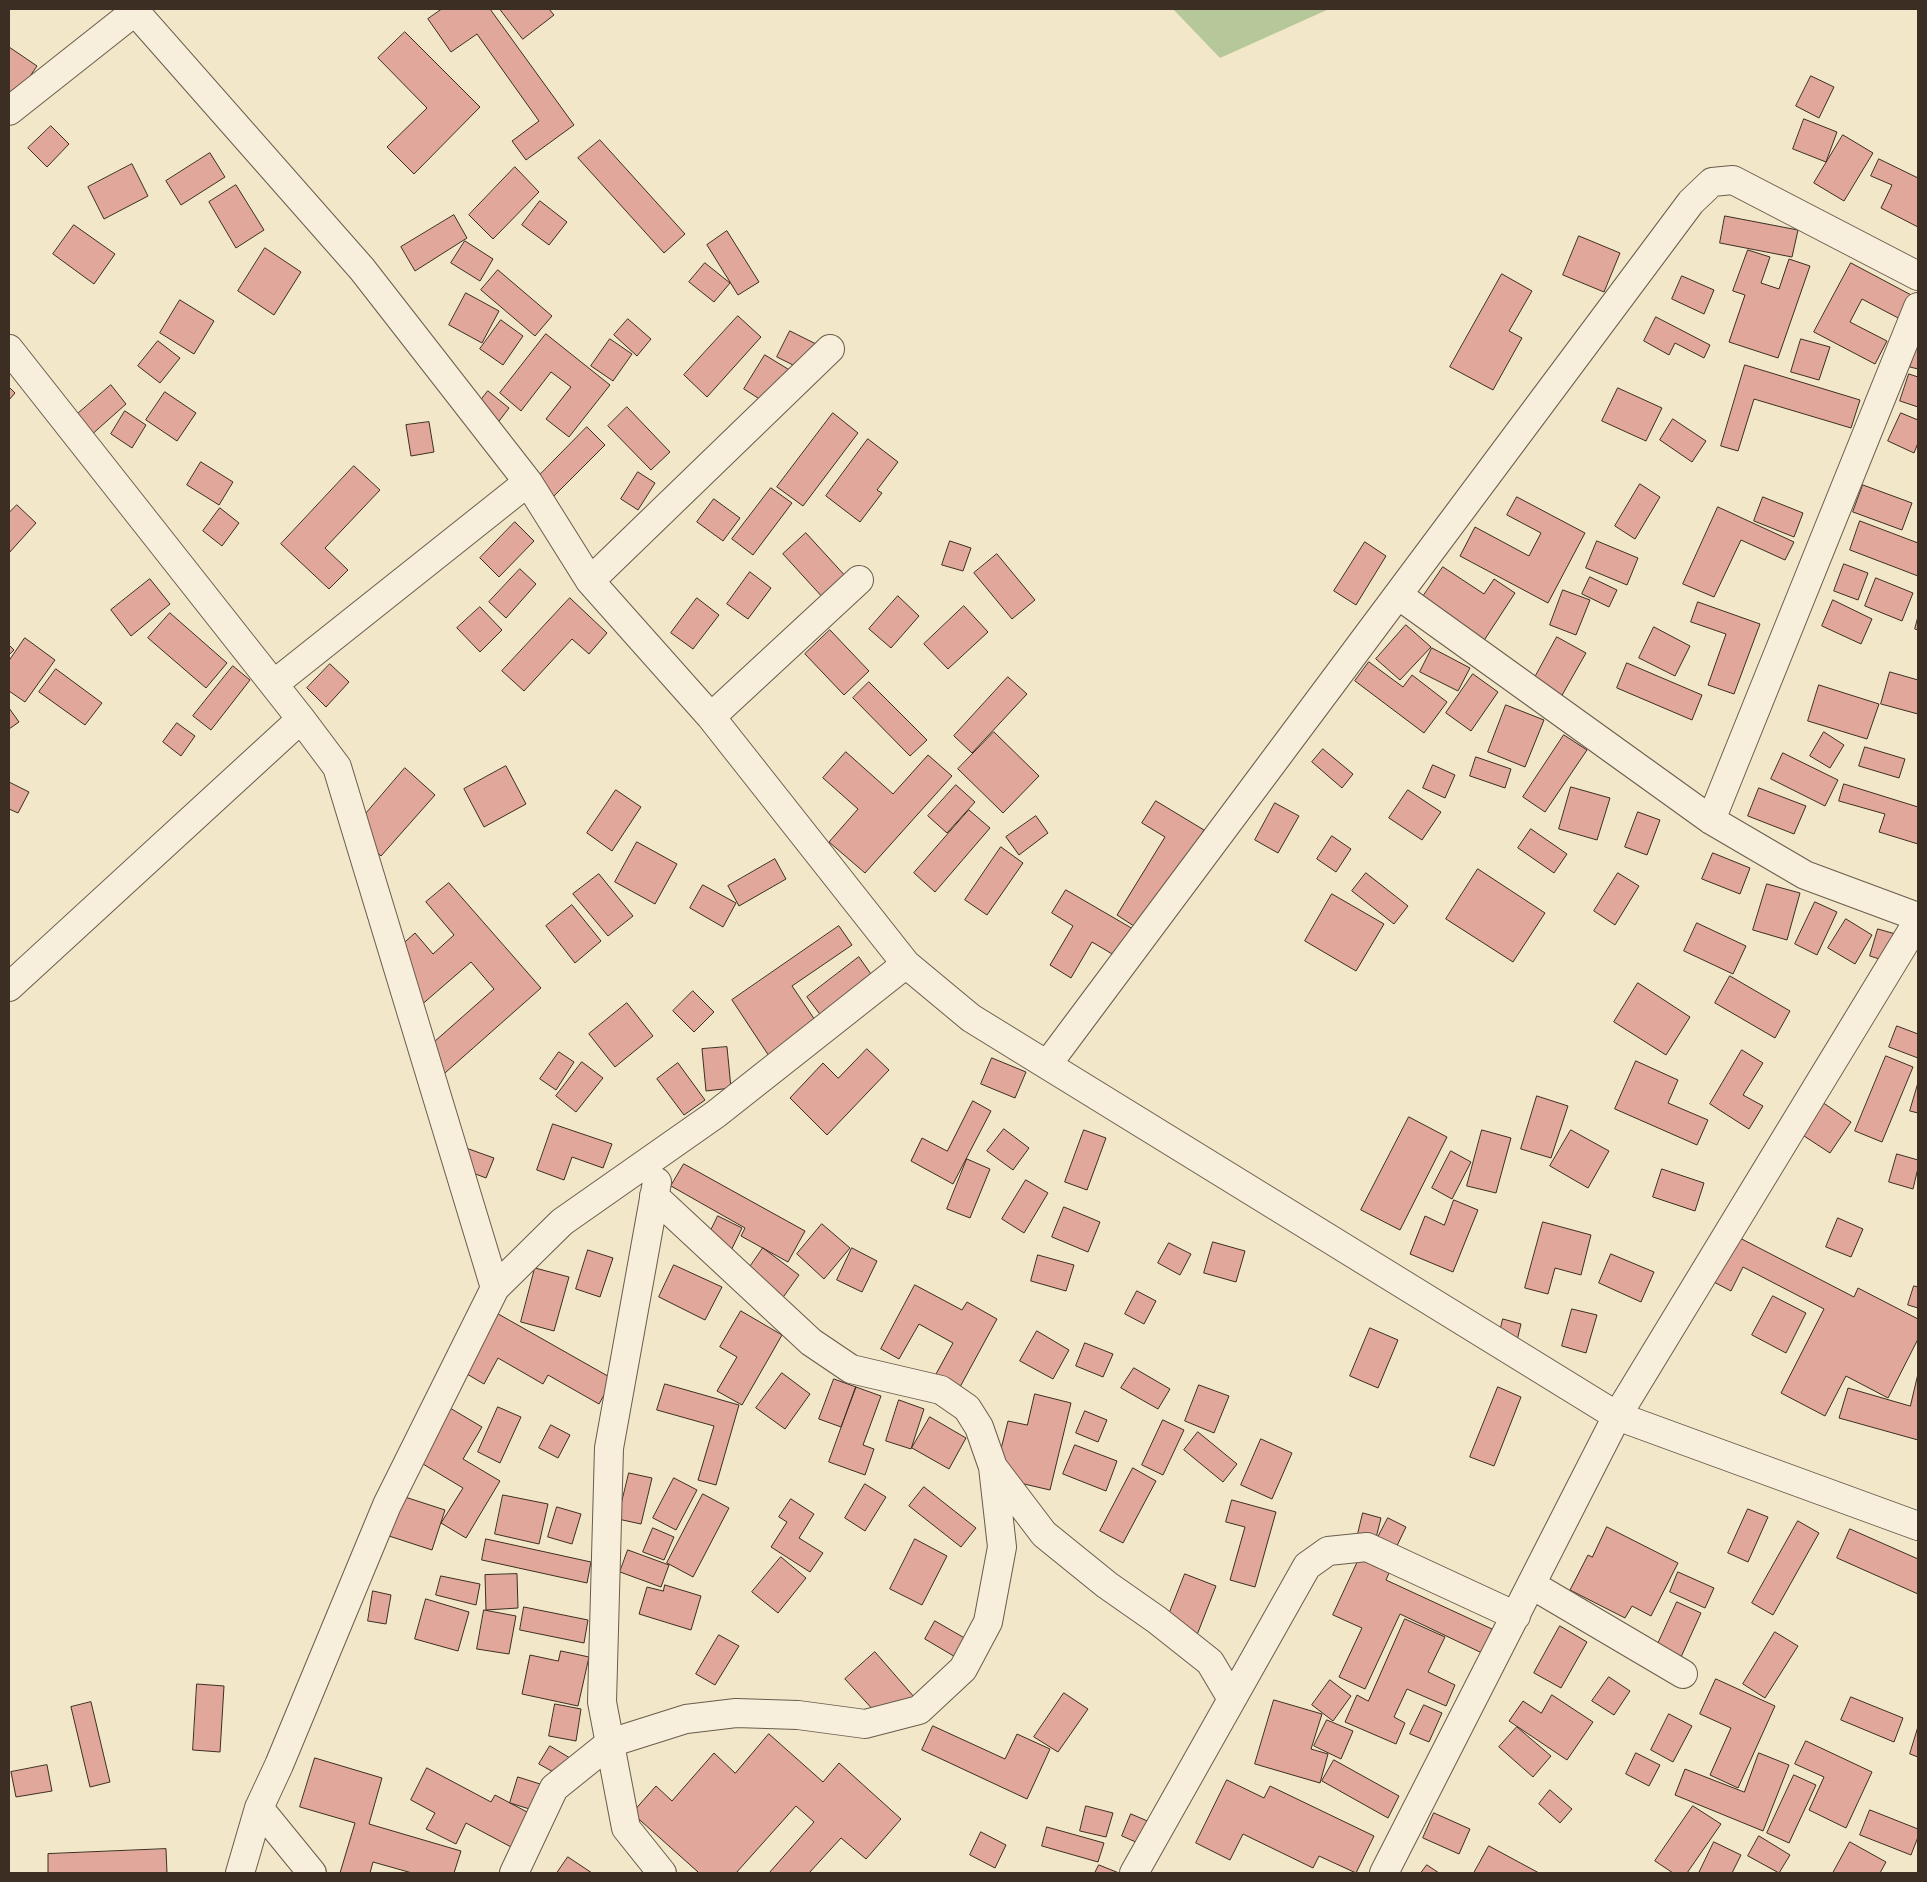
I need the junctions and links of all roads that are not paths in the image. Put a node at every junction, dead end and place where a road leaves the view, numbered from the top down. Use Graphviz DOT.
graph roads {
  1 [pos="135,9"];
  2 [pos="9,111"];
  3 [pos="1918,276"];
  4 [pos="1918,307"];
  5 [pos="9,349"];
  6 [pos="830,349"];
  7 [pos="528,482"];
  8 [pos="590,580"];
  9 [pos="859,580"];
  10 [pos="1398,596"];
  11 [pos="274,684"];
  12 [pos="711,717"];
  13 [pos="301,718"];
  14 [pos="1711,820"];
  15 [pos="1918,919"];
  16 [pos="906,964"];
  17 [pos="9,987"];
  18 [pos="1047,1065"];
  19 [pos="663,1151"];
  20 [pos="654,1196"];
  21 [pos="494,1288"];
  22 [pos="1617,1416"];
  23 [pos="993,1467"];
  24 [pos="1918,1526"];
  25 [pos="1532,1585"];
  26 [pos="1516,1616"];
  27 [pos="1683,1674"];
  28 [pos="1232,1699"];
  29 [pos="610,1743"];
  30 [pos="259,1808"];
  31 [pos="240,1873"];
  32 [pos="312,1873"];
  33 [pos="514,1873"];
  34 [pos="662,1873"];
  35 [pos="1134,1873"];
  36 [pos="1384,1873"];
  1 -- 2 [label="street"];
  1 -- 7 [label="street"];
  3 -- 10 [label="street"];
  4 -- 14 [label="street"];
  5 -- 11 [label="street"];
  6 -- 8 [label="street"];
  7 -- 8 [label="street"];
  7 -- 11 [label="street"];
  8 -- 12 [label="street"];
  9 -- 12 [label="street"];
  10 -- 14 [label="street"];
  10 -- 18 [label="street"];
  11 -- 13 [label="street"];
  12 -- 16 [label="street"];
  13 -- 17 [label="street"];
  13 -- 21 [label="street"];
  14 -- 15 [label="street"];
  15 -- 22 [label="street"];
  16 -- 18 [label="street"];
  16 -- 19 [label="street"];
  18 -- 22 [label="street"];
  19 -- 20 [label="street"];
  19 -- 21 [label="street"];
  20 -- 23 [label="street"];
  20 -- 29 [label="street"];
  21 -- 30 [label="street"];
  22 -- 24 [label="street"];
  22 -- 25 [label="street"];
  23 -- 28 [label="street"];
  23 -- 29 [label="street"];
  25 -- 26 [label="street"];
  25 -- 27 [label="street"];
  26 -- 28 [label="street"];
  26 -- 36 [label="street"];
  28 -- 35 [label="street"];
  29 -- 33 [label="street"];
  29 -- 34 [label="street"];
  30 -- 31 [label="street"];
  30 -- 32 [label="street"];
}
